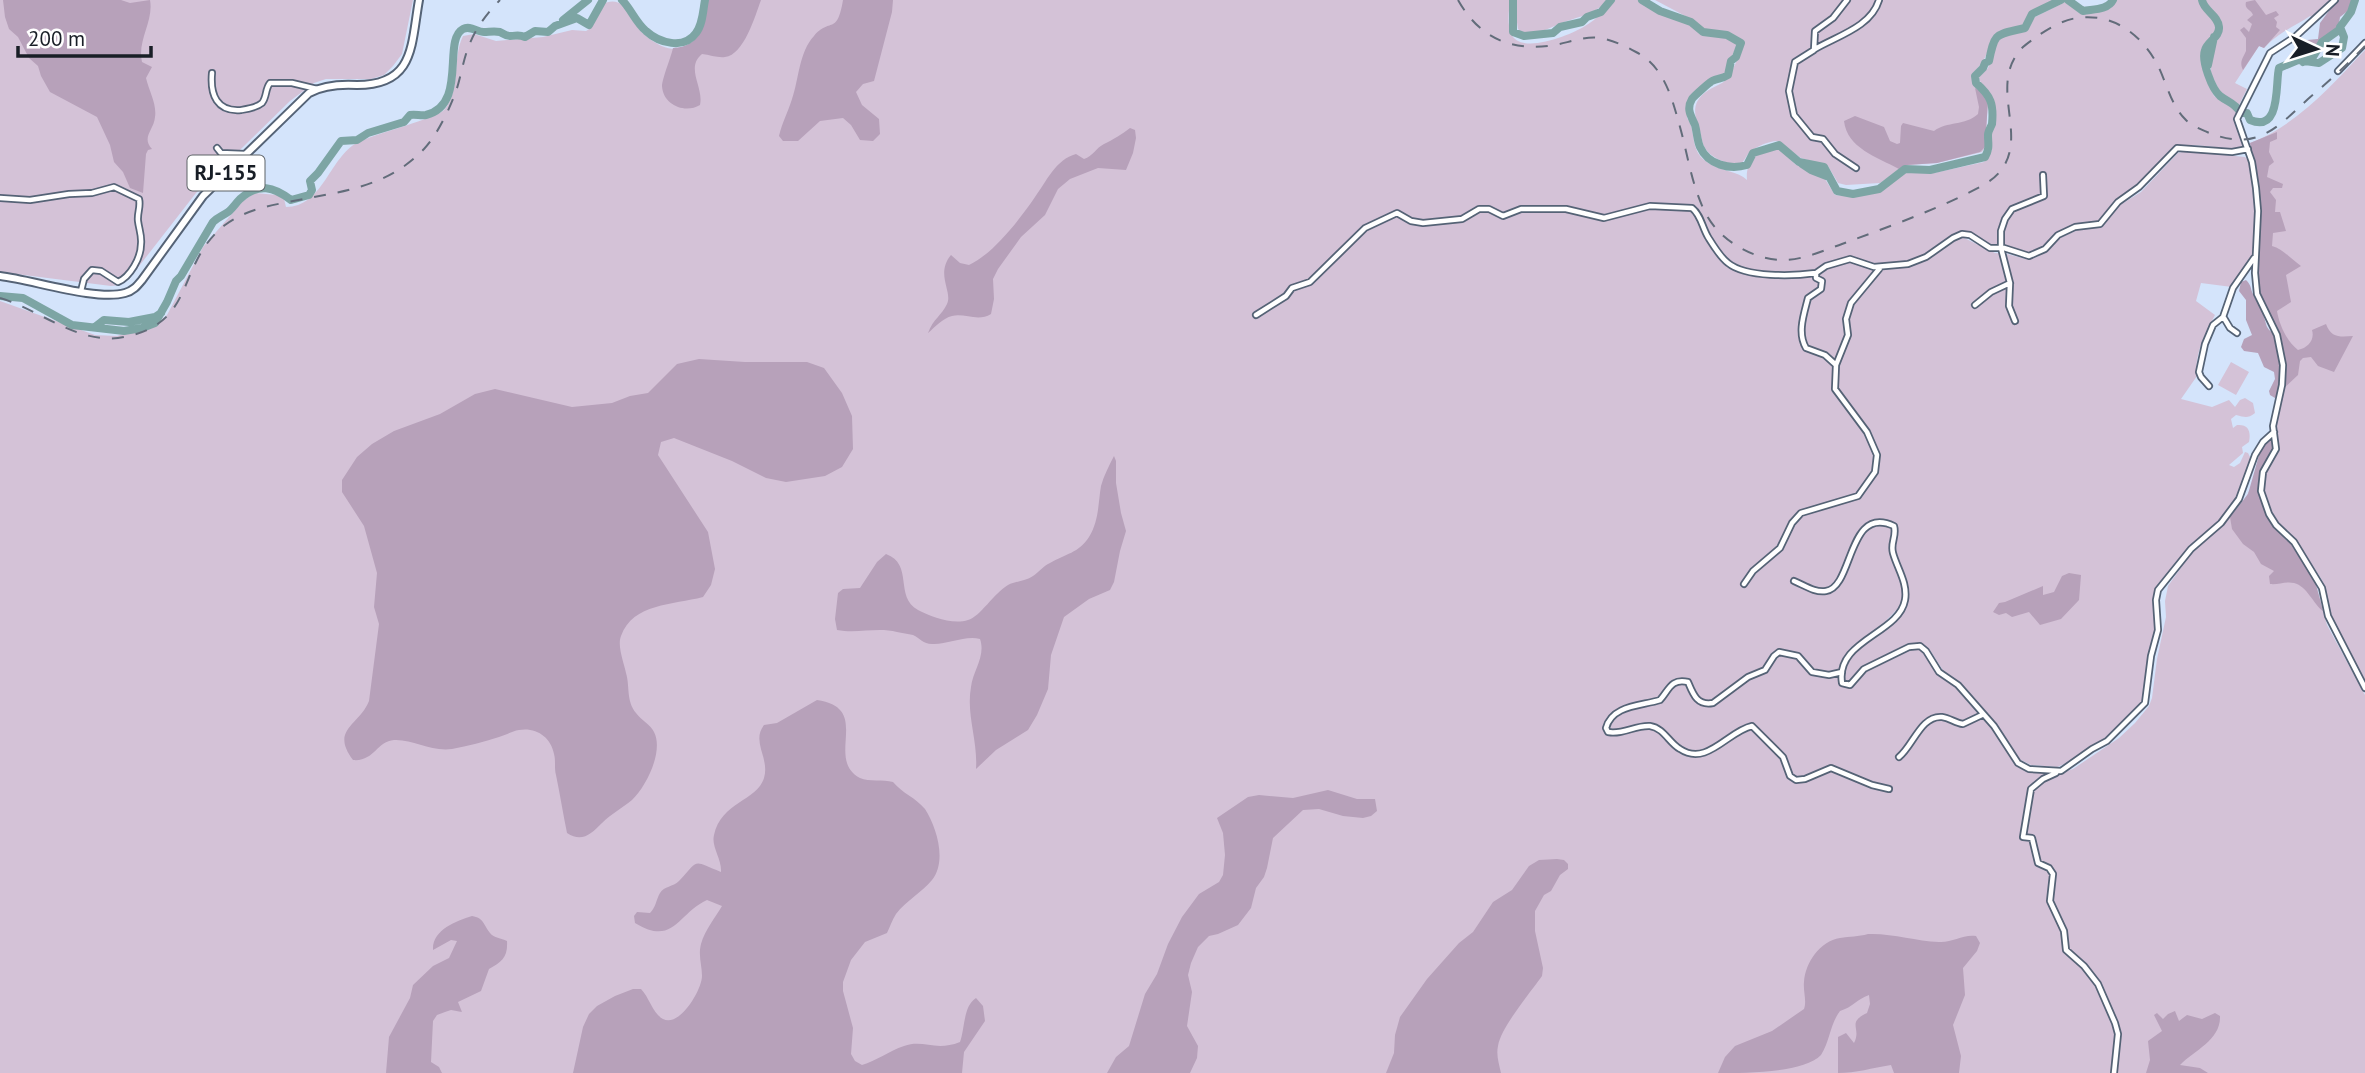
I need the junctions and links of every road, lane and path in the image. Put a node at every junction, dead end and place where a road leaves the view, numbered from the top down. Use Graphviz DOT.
graph roads {
  1 [pos="419,0"];
  2 [pos="1847,0"];
  3 [pos="1879,0"];
  4 [pos="2334,0"];
  5 [pos="2365,43"];
  6 [pos="1814,50"];
  7 [pos="2337,71"];
  8 [pos="212,73"];
  9 [pos="318,89"];
  10 [pos="217,148"];
  11 [pos="2248,149"];
  12 [pos="246,154"];
  13 [pos="1856,168"];
  14 [pos="2043,175"];
  15 [pos="0,198"];
  16 [pos="2001,248"];
  17 [pos="2255,254"];
  18 [pos="1880,267"];
  19 [pos="1816,273"];
  20 [pos="0,276"];
  21 [pos="2010,283"];
  22 [pos="81,291"];
  23 [pos="1975,305"];
  24 [pos="1256,315"];
  25 [pos="2224,317"];
  26 [pos="2015,321"];
  27 [pos="2237,333"];
  28 [pos="1836,365"];
  29 [pos="2209,386"];
  30 [pos="2274,432"];
  31 [pos="1794,581"];
  32 [pos="1744,584"];
  33 [pos="1842,672"];
  34 [pos="2365,688"];
  35 [pos="1982,715"];
  36 [pos="1899,757"];
  37 [pos="2061,771"];
  38 [pos="1889,789"];
  39 [pos="2114,1073"];
  1 -- 9 [label="main road"];
  2 -- 6 [label="street"];
  3 -- 6 [label="street"];
  4 -- 11 [label="street"];
  5 -- 7 [label="street"];
  6 -- 13 [label="street"];
  8 -- 9 [label="street"];
  9 -- 12 [label="main road, RJ-155"];
  10 -- 12 [label="street"];
  11 -- 16 [label="street"];
  11 -- 17 [label="street"];
  12 -- 22 [label="main road, RJ-155"];
  14 -- 16 [label="street"];
  15 -- 22 [label="street"];
  16 -- 18 [label="street"];
  16 -- 21 [label="street"];
  17 -- 25 [label="street"];
  17 -- 30 [label="street"];
  18 -- 19 [label="street"];
  18 -- 28 [label="street"];
  19 -- 24 [label="street"];
  19 -- 28 [label="street"];
  20 -- 22 [label="main road, RJ-155"];
  21 -- 23 [label="street"];
  21 -- 26 [label="street"];
  25 -- 27 [label="street"];
  25 -- 29 [label="street"];
  28 -- 32 [label="street"];
  30 -- 34 [label="street"];
  30 -- 37 [label="street"];
  31 -- 33 [label="street"];
  33 -- 35 [label="street"];
  33 -- 38 [label="street"];
  35 -- 36 [label="street"];
  35 -- 37 [label="street"];
  37 -- 39 [label="street"];
}
